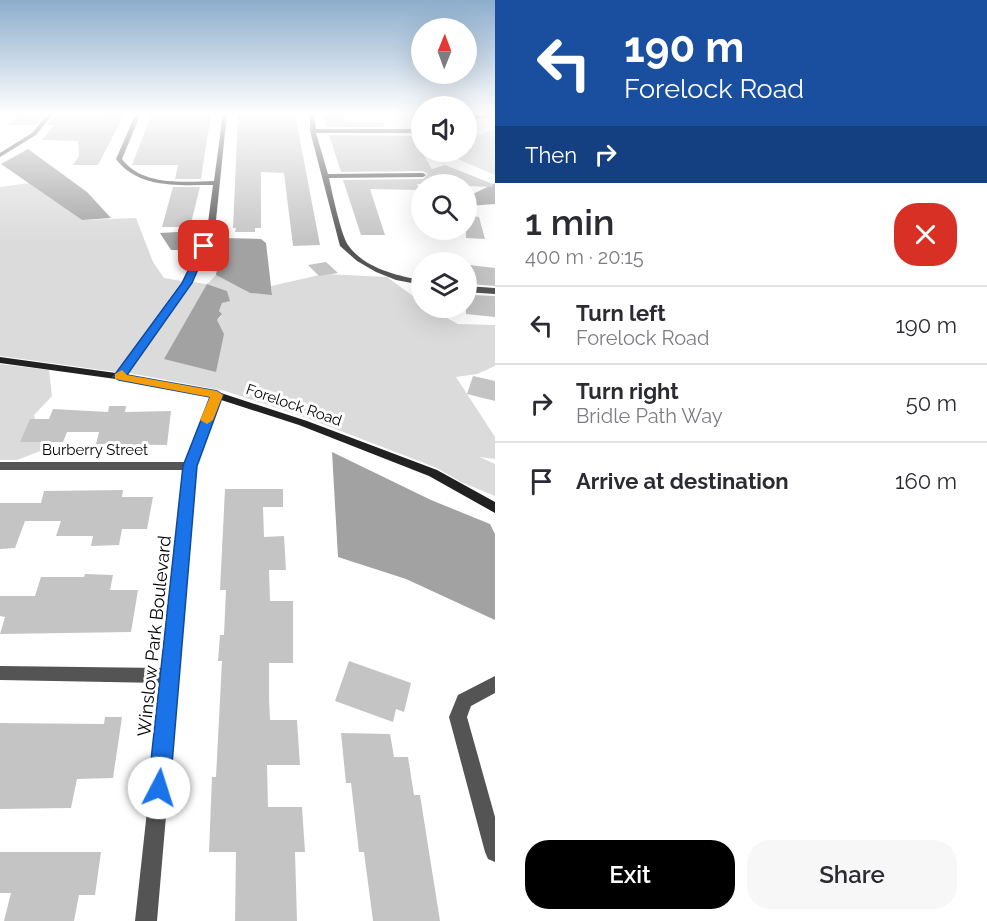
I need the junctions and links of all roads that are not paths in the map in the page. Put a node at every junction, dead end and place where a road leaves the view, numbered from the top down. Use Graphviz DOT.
graph roads {
  1 [pos="120,156"];
  2 [pos="220,156"];
  3 [pos="319,156"];
  4 [pos="411,175"];
  5 [pos="324,176"];
  6 [pos="217,183"];
  7 [pos="411,280"];
  8 [pos="477,290"];
  9 [pos="495,291"];
  10 [pos="0,360"];
  11 [pos="119,377"];
  12 [pos="217,395"];
  13 [pos="0,466"];
  14 [pos="190,466"];
  15 [pos="495,508"];
  16 [pos="0,673"];
  17 [pos="170,676"];
  18 [pos="495,684"];
  19 [pos="495,852"];
  20 [pos="146,921"];
  1 -- 6 [label="street"];
  2 -- 6 [label="street"];
  3 -- 5 [label="street"];
  4 -- 5 [label="street"];
  5 -- 7 [label="street"];
  6 -- 11 [label="street"];
  8 -- 9 [label="street"];
  10 -- 11 [label="street, Forelock Road"];
  11 -- 12 [label="street, Forelock Road"];
  12 -- 14 [label="street, Winslow Park Boulevard"];
  12 -- 15 [label="street, Forelock Road"];
  13 -- 14 [label="street, Burberry Street"];
  14 -- 17 [label="street, Winslow Park Boulevard"];
  16 -- 17 [label="street"];
  17 -- 20 [label="street, Winslow Park Boulevard"];
  18 -- 19 [label="street"];
}
